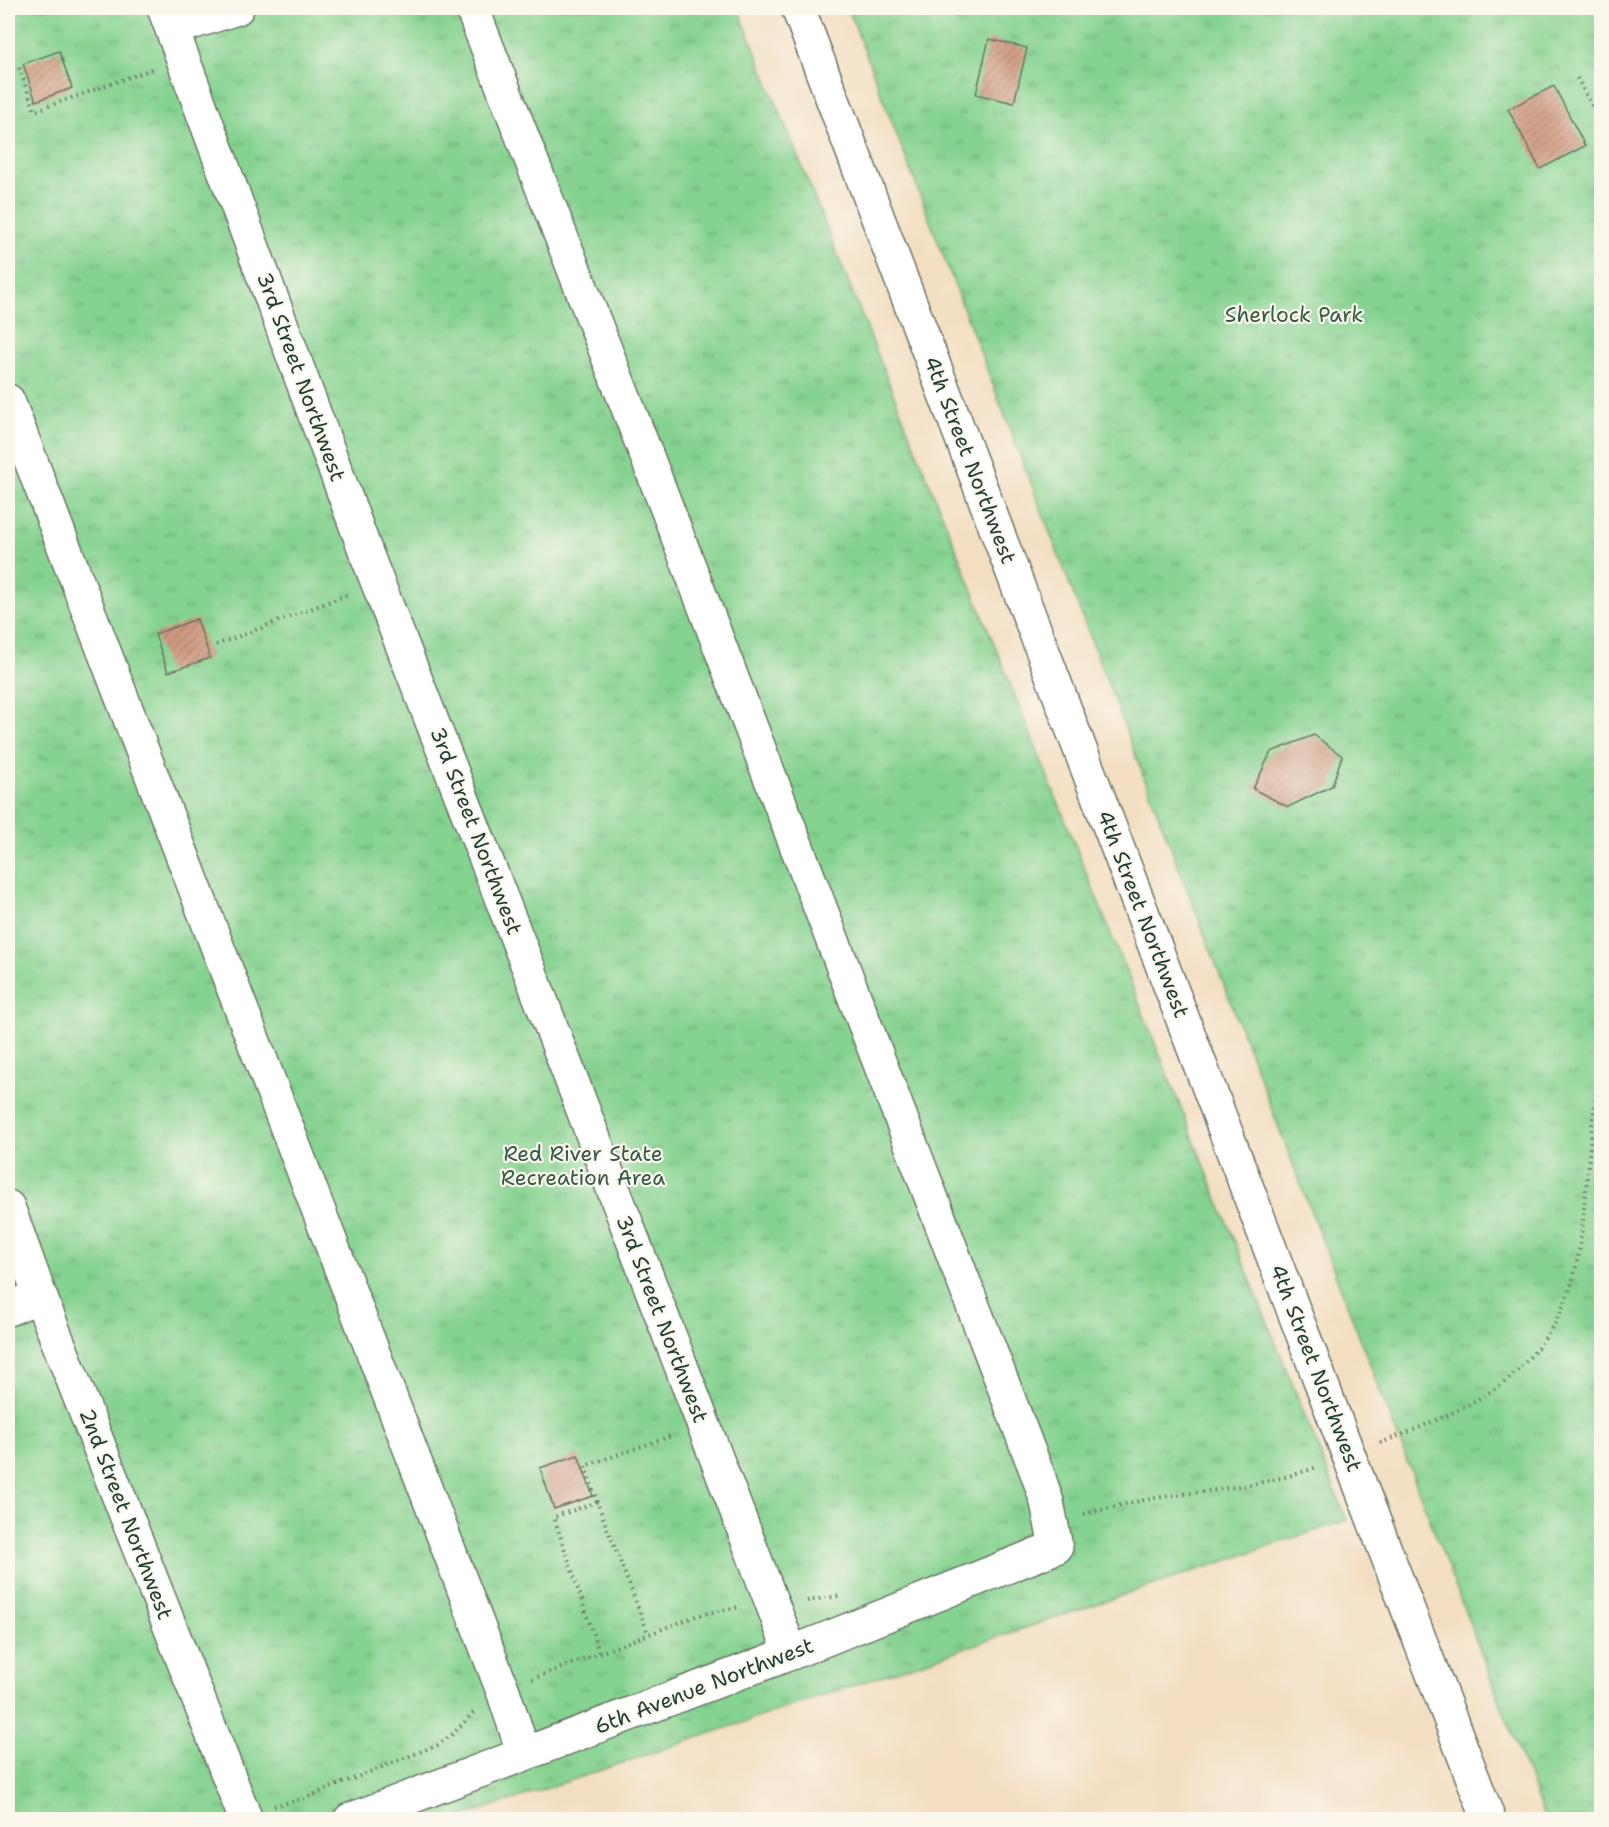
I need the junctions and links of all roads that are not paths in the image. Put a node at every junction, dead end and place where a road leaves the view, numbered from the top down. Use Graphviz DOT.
graph roads {
  1 [pos="237,8"];
  2 [pos="472,8"];
  3 [pos="798,8"];
  4 [pos="173,32"];
  5 [pos="8,401"];
  6 [pos="8,1207"];
  7 [pos="40,1296"];
  8 [pos="8,1309"];
  9 [pos="791,1653"];
  10 [pos="524,1754"];
  11 [pos="246,1820"];
  12 [pos="350,1820"];
  13 [pos="1489,1820"];
  1 -- 4 [label="street"];
  2 -- 9 [label="street, 6th Avenue Northwest"];
  3 -- 13 [label="street, 4th Street Northwest"];
  4 -- 9 [label="street, 3rd Street Northwest"];
  5 -- 10 [label="street"];
  6 -- 7 [label="street, 2nd Street Northwest"];
  7 -- 8 [label="street"];
  7 -- 11 [label="street, 2nd Street Northwest"];
  9 -- 10 [label="street, 6th Avenue Northwest"];
  10 -- 12 [label="street, 6th Avenue Northwest"];
}
